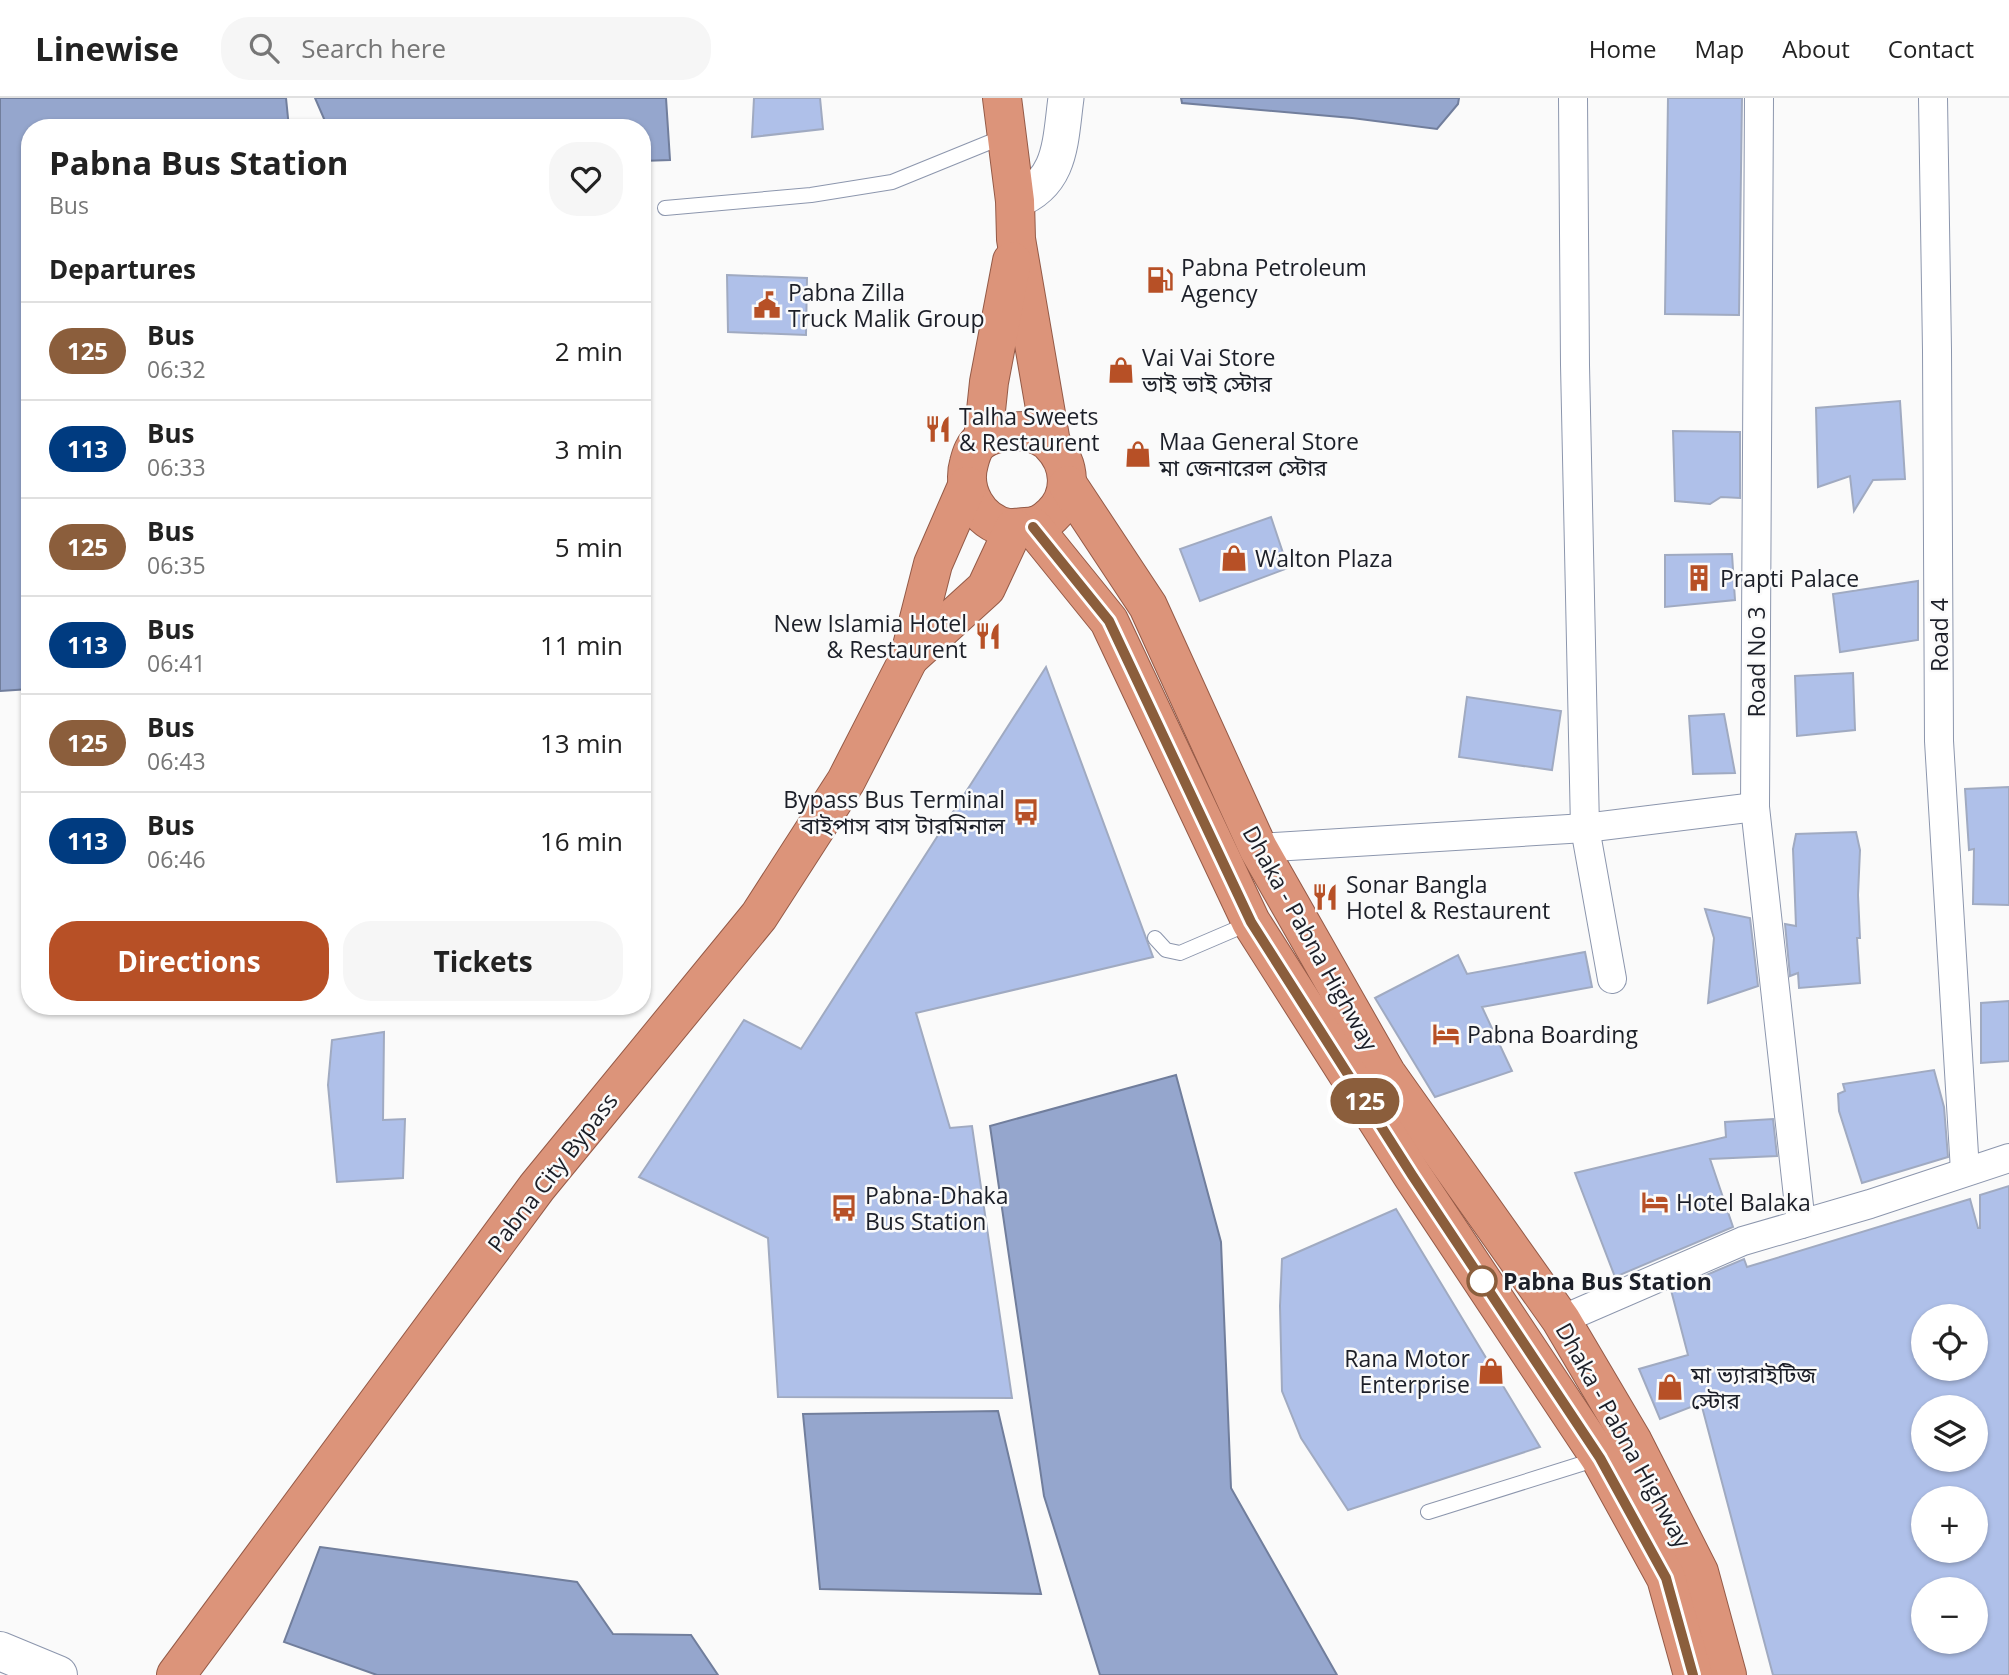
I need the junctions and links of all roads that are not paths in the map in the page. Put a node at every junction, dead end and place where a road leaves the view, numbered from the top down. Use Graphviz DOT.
graph roads {
  1 [pos="1002,98"];
  2 [pos="1066,98"];
  3 [pos="1573,98"];
  4 [pos="1759,98"];
  5 [pos="1933,98"];
  6 [pos="1006,135"];
  7 [pos="1015,201"];
  8 [pos="665,208"];
  9 [pos="1016,239"];
  10 [pos="983,439"];
  11 [pos="1051,443"];
  12 [pos="1068,485"];
  13 [pos="967,486"];
  14 [pos="1024,527"];
  15 [pos="1148,606"];
  16 [pos="1109,621"];
  17 [pos="909,658"];
  18 [pos="1755,807"];
  19 [pos="1586,828"];
  20 [pos="1258,848"];
  21 [pos="1251,922"];
  22 [pos="1154,939"];
  23 [pos="1612,979"];
  24 [pos="1445,1156"];
  25 [pos="2009,1158"];
  26 [pos="1965,1171"];
  27 [pos="1412,1175"];
  28 [pos="1801,1224"];
  29 [pos="1561,1320"];
  30 [pos="1616,1450"];
  31 [pos="1428,1512"];
  32 [pos="1683,1575"];
  33 [pos="0,1651"];
  34 [pos="58,1675"];
  35 [pos="176,1675"];
  36 [pos="1693,1675"];
  37 [pos="1727,1675"];
  1 -- 6 [label="highway"];
  2 -- 7 [label="street"];
  3 -- 19 [label="street"];
  4 -- 18 [label="street, Road No 3"];
  5 -- 26 [label="street, Road 4"];
  6 -- 7 [label="highway"];
  6 -- 8 [label="lane"];
  7 -- 9 [label="highway"];
  9 -- 10 [label="highway"];
  9 -- 11 [label="highway"];
  10 -- 11 [label="highway"];
  10 -- 13 [label="highway"];
  11 -- 12 [label="highway"];
  12 -- 14 [label="highway"];
  12 -- 15 [label="highway, Dhaka - Pabna Highway"];
  13 -- 14 [label="highway"];
  13 -- 17 [label="highway, Pabna City Bypass"];
  14 -- 16 [label="highway, Dhaka - Pabna Highway"];
  14 -- 17 [label="highway, Pabna City Bypass"];
  15 -- 16 [label="highway"];
  15 -- 20 [label="highway, Dhaka - Pabna Highway"];
  16 -- 21 [label="highway, Dhaka - Pabna Highway"];
  17 -- 35 [label="highway, Pabna City Bypass"];
  18 -- 19 [label="street"];
  18 -- 28 [label="street, Road No 3"];
  19 -- 20 [label="street"];
  19 -- 23 [label="street"];
  20 -- 24 [label="highway, Dhaka - Pabna Highway"];
  21 -- 22 [label="lane"];
  21 -- 27 [label="highway, Dhaka - Pabna Highway"];
  24 -- 27 [label="highway"];
  24 -- 29 [label="highway, Dhaka - Pabna Highway"];
  25 -- 26 [label="street"];
  26 -- 28 [label="street"];
  27 -- 30 [label="highway, Dhaka - Pabna Highway"];
  28 -- 29 [label="street"];
  29 -- 30 [label="highway, Dhaka - Pabna Highway"];
  30 -- 31 [label="lane"];
  30 -- 32 [label="highway, Dhaka - Pabna Highway"];
  32 -- 36 [label="highway, Dhaka - Pabna Highway"];
  32 -- 37 [label="highway, Dhaka - Pabna Highway"];
  33 -- 34 [label="main road"];
}
